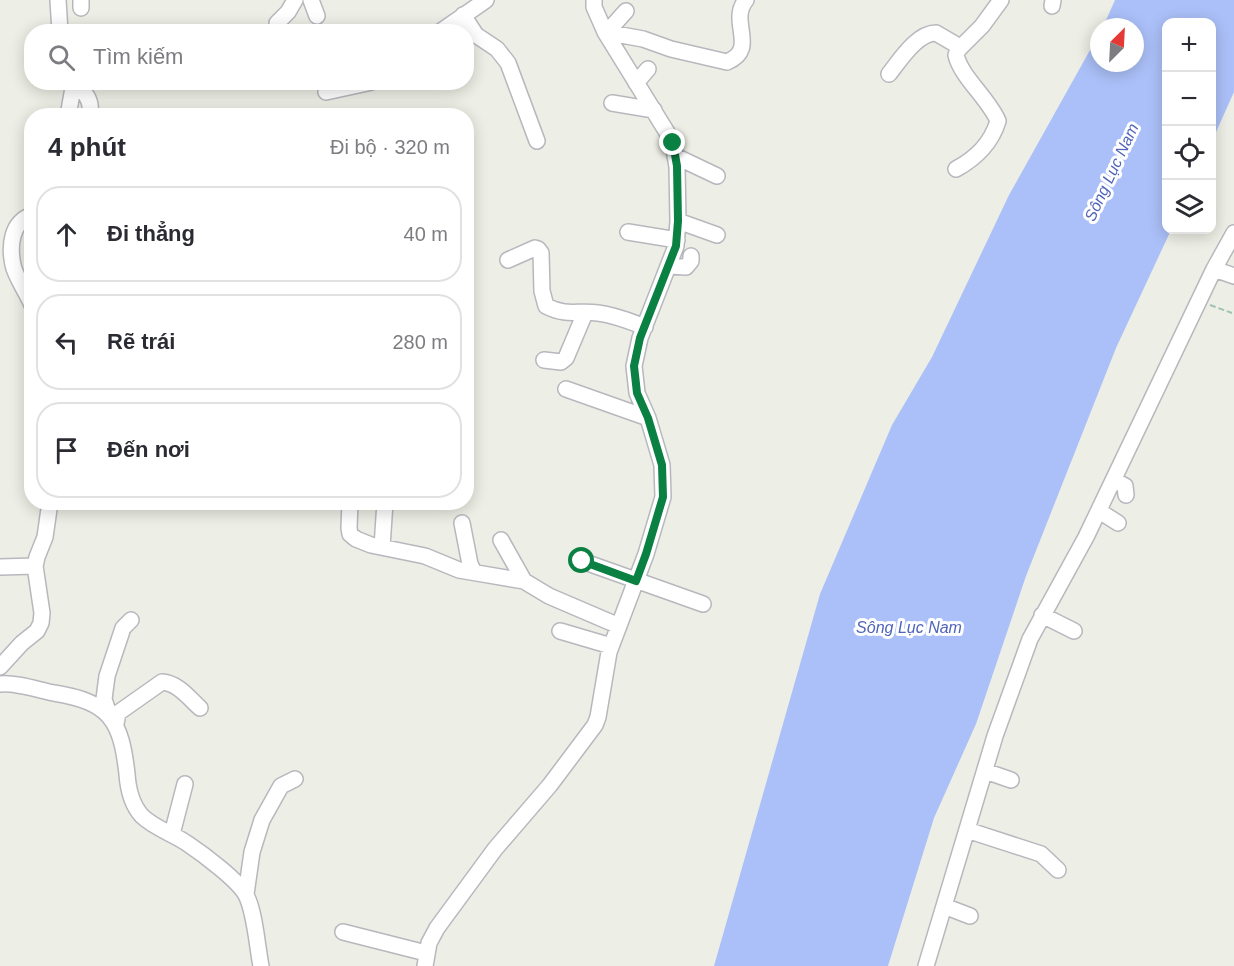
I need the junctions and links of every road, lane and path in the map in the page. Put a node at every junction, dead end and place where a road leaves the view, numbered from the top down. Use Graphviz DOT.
graph roads {
  1 [pos="58,0"];
  2 [pos="295,0"];
  3 [pos="311,0"];
  4 [pos="486,0"];
  5 [pos="594,0"];
  6 [pos="746,0"];
  7 [pos="1001,0"];
  8 [pos="626,11"];
  9 [pos="463,15"];
  10 [pos="317,16"];
  11 [pos="277,23"];
  12 [pos="60,24"];
  13 [pos="451,24"];
  14 [pos="469,24"];
  15 [pos="474,31"];
  16 [pos="606,31"];
  17 [pos="960,47"];
  18 [pos="648,69"];
  19 [pos="889,74"];
  20 [pos="636,83"];
  21 [pos="73,90"];
  22 [pos="82,90"];
  23 [pos="338,90"];
  24 [pos="326,92"];
  25 [pos="612,103"];
  26 [pos="69,108"];
  27 [pos="91,108"];
  28 [pos="654,110"];
  29 [pos="537,141"];
  30 [pos="675,156"];
  31 [pos="956,169"];
  32 [pos="717,176"];
  33 [pos="24,220"];
  34 [pos="678,221"];
  35 [pos="628,232"];
  36 [pos="6,235"];
  37 [pos="717,235"];
  38 [pos="676,240"];
  39 [pos="1232,243"];
  40 [pos="691,256"];
  41 [pos="508,260"];
  42 [pos="670,266"];
  43 [pos="1214,269"];
  44 [pos="1234,276"];
  45 [pos="24,289"];
  46 [pos="1199,301"];
  47 [pos="585,313"];
  48 [pos="1232,313"];
  49 [pos="645,327"];
  50 [pos="544,360"];
  51 [pos="566,389"];
  52 [pos="648,418"];
  53 [pos="1114,480"];
  54 [pos="1125,495"];
  55 [pos="49,510"];
  56 [pos="350,510"];
  57 [pos="384,510"];
  58 [pos="1099,511"];
  59 [pos="462,523"];
  60 [pos="1118,523"];
  61 [pos="501,540"];
  62 [pos="382,547"];
  63 [pos="582,561"];
  64 [pos="35,566"];
  65 [pos="0,567"];
  66 [pos="474,573"];
  67 [pos="524,581"];
  68 [pos="636,581"];
  69 [pos="703,604"];
  70 [pos="1042,615"];
  71 [pos="131,620"];
  72 [pos="619,626"];
  73 [pos="560,631"];
  74 [pos="1074,631"];
  75 [pos="611,646"];
  76 [pos="0,667"];
  77 [pos="1,682"];
  78 [pos="200,708"];
  79 [pos="113,720"];
  80 [pos="985,771"];
  81 [pos="295,779"];
  82 [pos="1011,780"];
  83 [pos="185,784"];
  84 [pos="967,830"];
  85 [pos="172,834"];
  86 [pos="1058,870"];
  87 [pos="246,894"];
  88 [pos="944,906"];
  89 [pos="970,916"];
  90 [pos="343,932"];
  91 [pos="426,960"];
  92 [pos="261,966"];
  93 [pos="926,966"];
  1 -- 12 [label="street"];
  2 -- 11 [label="street"];
  3 -- 10 [label="street"];
  4 -- 9 [label="street"];
  5 -- 16 [label="street"];
  6 -- 16 [label="street"];
  7 -- 17 [label="street"];
  8 -- 16 [label="street"];
  9 -- 13 [label="street"];
  9 -- 14 [label="street"];
  15 -- 29 [label="street"];
  16 -- 20 [label="street"];
  17 -- 19 [label="street"];
  17 -- 31 [label="street"];
  18 -- 20 [label="street"];
  20 -- 28 [label="street"];
  21 -- 26 [label="street"];
  22 -- 27 [label="street"];
  23 -- 24 [label="street"];
  25 -- 28 [label="street"];
  28 -- 30 [label="street"];
  30 -- 32 [label="street"];
  30 -- 34 [label="street"];
  33 -- 36 [label="street"];
  34 -- 37 [label="street"];
  34 -- 38 [label="street"];
  35 -- 38 [label="street"];
  36 -- 45 [label="street"];
  38 -- 42 [label="street"];
  39 -- 43 [label="street"];
  40 -- 42 [label="street"];
  41 -- 47 [label="street"];
  42 -- 49 [label="street"];
  43 -- 44 [label="street"];
  43 -- 46 [label="street"];
  46 -- 48 [label="path"];
  46 -- 53 [label="street"];
  47 -- 49 [label="street"];
  47 -- 50 [label="street"];
  49 -- 52 [label="street"];
  51 -- 52 [label="street"];
  52 -- 68 [label="street"];
  53 -- 54 [label="street"];
  53 -- 58 [label="street"];
  55 -- 64 [label="street"];
  56 -- 62 [label="street"];
  57 -- 62 [label="street"];
  58 -- 60 [label="street"];
  58 -- 70 [label="street"];
  59 -- 66 [label="street"];
  61 -- 67 [label="street"];
  62 -- 66 [label="street"];
  63 -- 68 [label="street"];
  64 -- 65 [label="street"];
  64 -- 76 [label="street"];
  66 -- 67 [label="street"];
  67 -- 72 [label="street"];
  68 -- 69 [label="street"];
  68 -- 72 [label="street"];
  70 -- 74 [label="street"];
  70 -- 80 [label="street"];
  71 -- 79 [label="street"];
  72 -- 75 [label="street"];
  73 -- 75 [label="street"];
  75 -- 91 [label="street"];
  77 -- 79 [label="street"];
  78 -- 79 [label="street"];
  79 -- 85 [label="street"];
  80 -- 82 [label="street"];
  80 -- 84 [label="street"];
  81 -- 87 [label="street"];
  83 -- 85 [label="street"];
  84 -- 86 [label="street"];
  84 -- 88 [label="street"];
  85 -- 87 [label="street"];
  87 -- 92 [label="street"];
  88 -- 89 [label="street"];
  88 -- 93 [label="street"];
  90 -- 91 [label="street"];
}
